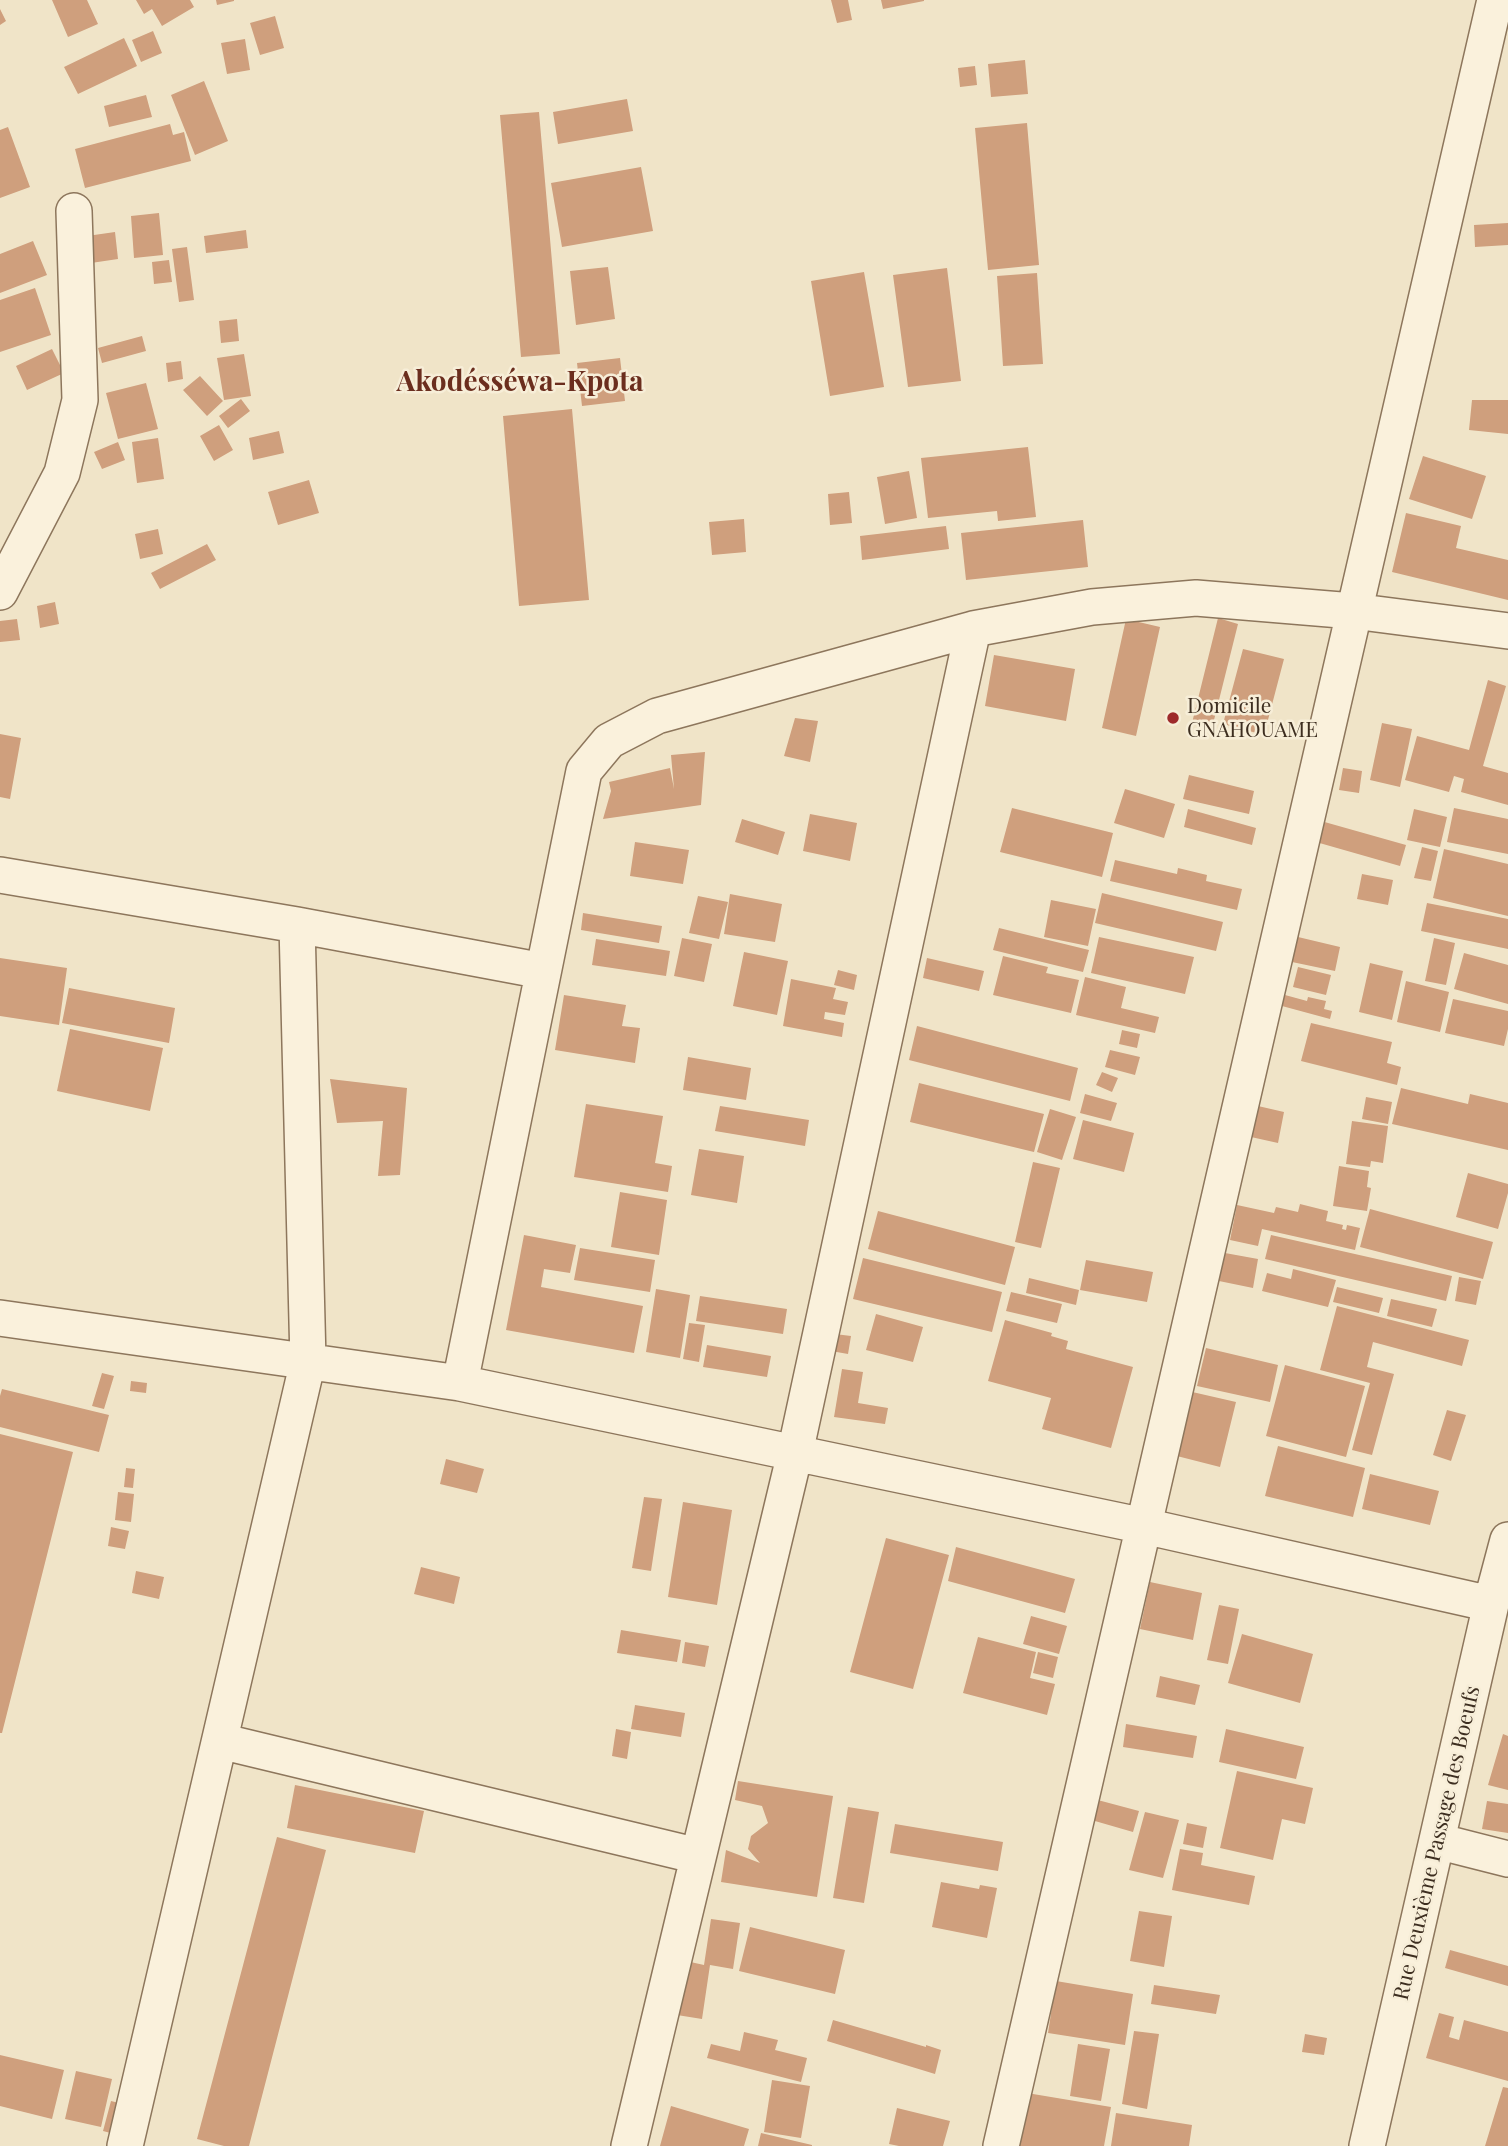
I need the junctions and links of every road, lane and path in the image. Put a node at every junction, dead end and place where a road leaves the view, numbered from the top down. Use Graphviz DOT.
graph roads {
  1 [pos="1495,0"];
  2 [pos="74,211"];
  3 [pos="0,592"];
  4 [pos="1353,611"];
  5 [pos="973,629"];
  6 [pos="1508,631"];
  7 [pos="0,875"];
  8 [pos="297,925"];
  9 [pos="543,971"];
  10 [pos="0,1318"];
  11 [pos="308,1361"];
  12 [pos="460,1383"];
  13 [pos="795,1453"];
  14 [pos="1144,1526"];
  15 [pos="1508,1540"];
  16 [pos="1491,1604"];
  17 [pos="220,1741"];
  18 [pos="1437,1841"];
  19 [pos="698,1856"];
  20 [pos="1508,1859"];
  21 [pos="125,2146"];
  22 [pos="629,2146"];
  23 [pos="1001,2146"];
  24 [pos="1367,2146"];
  1 -- 4 [label="street"];
  2 -- 3 [label="street"];
  4 -- 5 [label="street"];
  4 -- 6 [label="street"];
  4 -- 14 [label="street"];
  5 -- 9 [label="street"];
  5 -- 13 [label="street"];
  7 -- 8 [label="street"];
  8 -- 9 [label="street"];
  8 -- 11 [label="street"];
  9 -- 12 [label="street"];
  10 -- 11 [label="street"];
  11 -- 12 [label="street"];
  11 -- 17 [label="street"];
  12 -- 13 [label="street"];
  13 -- 14 [label="street"];
  13 -- 19 [label="street"];
  14 -- 16 [label="street"];
  14 -- 23 [label="street"];
  15 -- 16 [label="street, Rue Deuxième Passage des Boeufs"];
  16 -- 18 [label="street, Rue Deuxième Passage des Boeufs"];
  17 -- 19 [label="street"];
  17 -- 21 [label="street"];
  18 -- 20 [label="street"];
  18 -- 24 [label="street, Rue Deuxième Passage des Boeufs"];
  19 -- 22 [label="street"];
}
